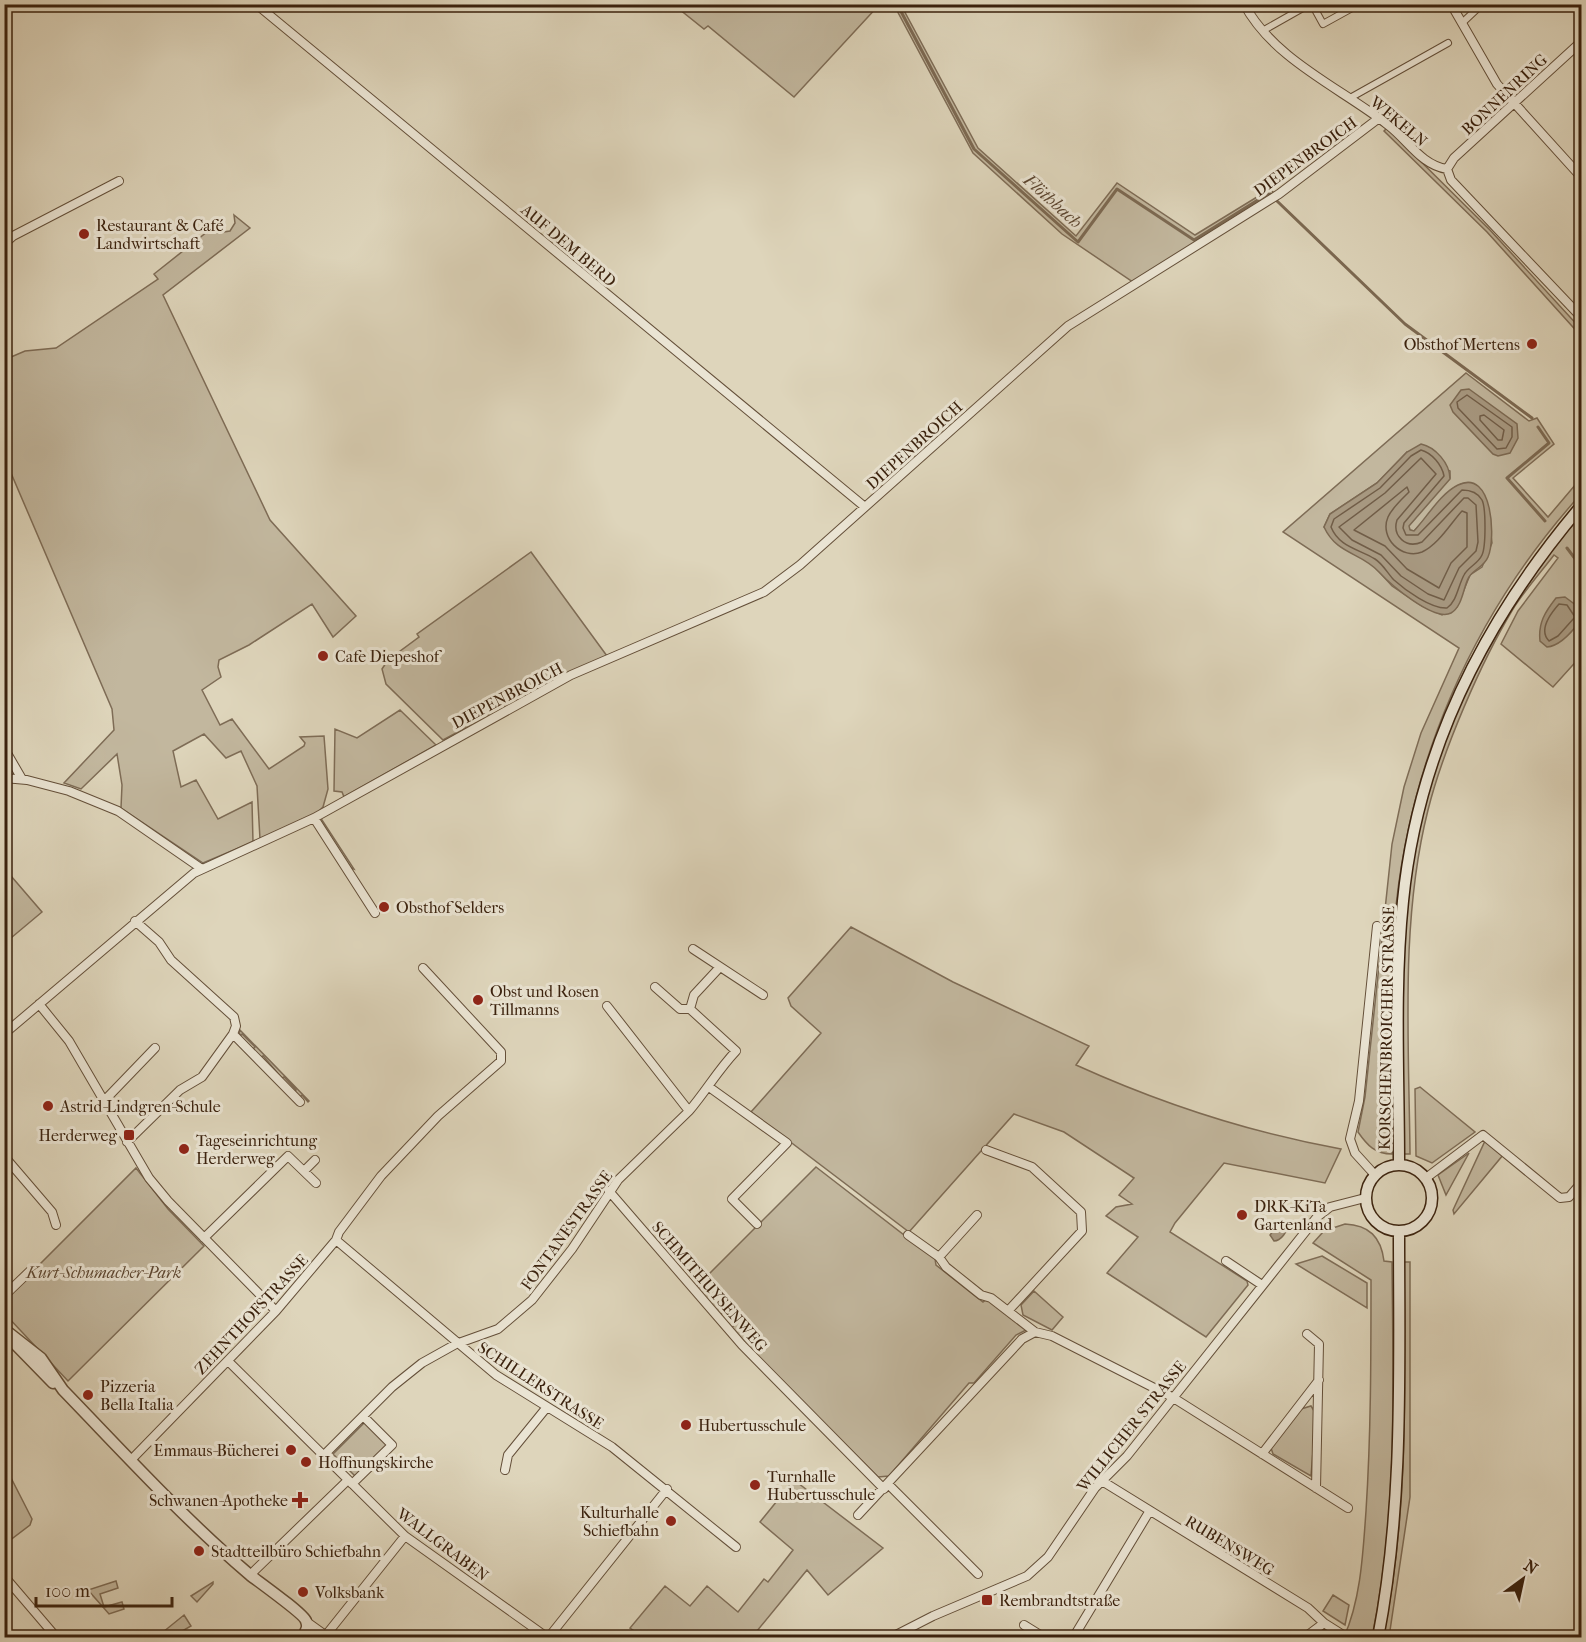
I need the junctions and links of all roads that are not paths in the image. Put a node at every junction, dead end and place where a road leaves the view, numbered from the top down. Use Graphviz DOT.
graph roads {
  1 [pos="256,4"];
  2 [pos="1244,4"];
  3 [pos="1311,4"];
  4 [pos="1451,4"];
  5 [pos="1479,7"];
  6 [pos="1352,8"];
  7 [pos="1462,23"];
  8 [pos="1264,30"];
  9 [pos="1581,41"];
  10 [pos="1448,43"];
  11 [pos="1350,98"];
  12 [pos="1513,104"];
  13 [pos="1379,118"];
  14 [pos="1447,169"];
  15 [pos="1581,178"];
  16 [pos="119,181"];
  17 [pos="4,244"];
  18 [pos="1581,318"];
  19 [pos="1581,505"];
  20 [pos="865,507"];
  21 [pos="4,748"];
  22 [pos="4,778"];
  23 [pos="22,779"];
  24 [pos="314,818"];
  25 [pos="202,869"];
  26 [pos="375,912"];
  27 [pos="135,921"];
  28 [pos="1377,926"];
  29 [pos="693,949"];
  30 [pos="720,967"];
  31 [pos="423,968"];
  32 [pos="655,987"];
  33 [pos="763,994"];
  34 [pos="39,1004"];
  35 [pos="608,1006"];
  36 [pos="690,1009"];
  37 [pos="4,1034"];
  38 [pos="233,1034"];
  39 [pos="155,1048"];
  40 [pos="709,1087"];
  41 [pos="103,1101"];
  42 [pos="300,1102"];
  43 [pos="689,1111"];
  44 [pos="127,1142"];
  45 [pos="986,1150"];
  46 [pos="4,1156"];
  47 [pos="315,1160"];
  48 [pos="1399,1164"];
  49 [pos="303,1171"];
  50 [pos="1375,1175"];
  51 [pos="1426,1178"];
  52 [pos="1581,1182"];
  53 [pos="316,1183"];
  54 [pos="609,1191"];
  55 [pos="1365,1198"];
  56 [pos="977,1215"];
  57 [pos="757,1224"];
  58 [pos="56,1225"];
  59 [pos="1399,1231"];
  60 [pos="908,1235"];
  61 [pos="204,1238"];
  62 [pos="336,1240"];
  63 [pos="939,1257"];
  64 [pos="1226,1261"];
  65 [pos="31,1270"];
  66 [pos="1262,1285"];
  67 [pos="4,1296"];
  68 [pos="276,1311"];
  69 [pos="1008,1311"];
  70 [pos="7,1331"];
  71 [pos="1035,1332"];
  72 [pos="1307,1334"];
  73 [pos="456,1344"];
  74 [pos="228,1360"];
  75 [pos="1319,1380"];
  76 [pos="1172,1397"];
  77 [pos="547,1407"];
  78 [pos="364,1414"];
  79 [pos="1262,1454"];
  80 [pos="324,1455"];
  81 [pos="131,1460"];
  82 [pos="505,1470"];
  83 [pos="1102,1481"];
  84 [pos="350,1482"];
  85 [pos="886,1486"];
  86 [pos="1316,1488"];
  87 [pos="667,1489"];
  88 [pos="1348,1508"];
  89 [pos="1149,1512"];
  90 [pos="858,1515"];
  91 [pos="405,1536"];
  92 [pos="736,1547"];
  93 [pos="978,1574"];
  94 [pos="250,1575"];
  95 [pos="4,1576"];
  96 [pos="307,1622"];
  97 [pos="1324,1623"];
  98 [pos="1024,1625"];
  99 [pos="1343,1635"];
  100 [pos="328,1636"];
  101 [pos="57,1638"];
  102 [pos="302,1638"];
  103 [pos="548,1638"];
  104 [pos="890,1638"];
  105 [pos="1045,1638"];
  106 [pos="1072,1638"];
  107 [pos="1304,1638"];
  108 [pos="1378,1638"];
  1 -- 20 [label="street, AUF DEM BERD"];
  2 -- 8 [label="street, WEKELN"];
  3 -- 6 [label="street"];
  3 -- 8 [label="street"];
  4 -- 7 [label="street"];
  5 -- 7 [label="street"];
  7 -- 12 [label="street"];
  8 -- 11 [label="street, WEKELN"];
  9 -- 12 [label="street, BONNENRING"];
  10 -- 11 [label="street"];
  11 -- 13 [label="street, WEKELN"];
  12 -- 14 [label="street, BONNENRING"];
  12 -- 15 [label="street"];
  13 -- 14 [label="street, WEKELN"];
  13 -- 20 [label="street, DIEPENBROICH"];
  14 -- 18 [label="street"];
  16 -- 17 [label="street"];
  19 -- 48 [label="main road, KORSCHENBROICHER STRASSE"];
  20 -- 24 [label="street, DIEPENBROICH"];
  21 -- 23 [label="street"];
  22 -- 23 [label="street"];
  23 -- 25 [label="street"];
  24 -- 25 [label="street"];
  24 -- 26 [label="street"];
  25 -- 27 [label="street"];
  27 -- 34 [label="street"];
  27 -- 38 [label="street"];
  28 -- 50 [label="street"];
  29 -- 30 [label="street"];
  30 -- 33 [label="street"];
  30 -- 36 [label="street"];
  31 -- 62 [label="street, ZEHNTHOFSTRASSE"];
  32 -- 36 [label="street, FONTANESTRASSE"];
  34 -- 37 [label="street"];
  34 -- 41 [label="street"];
  35 -- 43 [label="street"];
  36 -- 40 [label="street, FONTANESTRASSE"];
  38 -- 42 [label="street"];
  38 -- 44 [label="street"];
  39 -- 41 [label="street"];
  40 -- 43 [label="street, FONTANESTRASSE"];
  40 -- 57 [label="street"];
  41 -- 44 [label="street"];
  43 -- 54 [label="street, FONTANESTRASSE"];
  44 -- 61 [label="street"];
  45 -- 69 [label="street"];
  46 -- 58 [label="street"];
  47 -- 49 [label="street"];
  48 -- 50 [label="main road"];
  48 -- 51 [label="main road"];
  49 -- 53 [label="street"];
  49 -- 61 [label="street"];
  50 -- 55 [label="main road"];
  51 -- 52 [label="street"];
  51 -- 59 [label="main road"];
  54 -- 73 [label="street, FONTANESTRASSE"];
  54 -- 85 [label="street, SCHMITHUYSENWEG"];
  55 -- 59 [label="main road"];
  55 -- 66 [label="street, WILLICHER STRASSE"];
  56 -- 63 [label="street"];
  59 -- 108 [label="main road"];
  60 -- 63 [label="street"];
  61 -- 68 [label="street"];
  62 -- 68 [label="street, ZEHNTHOFSTRASSE"];
  62 -- 73 [label="street, SCHILLERSTRASSE"];
  63 -- 69 [label="street"];
  64 -- 66 [label="street"];
  65 -- 67 [label="street"];
  66 -- 76 [label="street, WILLICHER STRASSE"];
  68 -- 74 [label="street, ZEHNTHOFSTRASSE"];
  69 -- 71 [label="street"];
  70 -- 81 [label="main road"];
  71 -- 76 [label="street"];
  71 -- 85 [label="street"];
  72 -- 75 [label="street"];
  73 -- 77 [label="street, SCHILLERSTRASSE"];
  73 -- 78 [label="street, FONTANESTRASSE"];
  74 -- 80 [label="street, WALLGRABEN"];
  74 -- 81 [label="street, ZEHNTHOFSTRASSE"];
  75 -- 79 [label="street"];
  75 -- 86 [label="street"];
  76 -- 79 [label="street"];
  76 -- 83 [label="street, WILLICHER STRASSE"];
  77 -- 82 [label="street"];
  77 -- 87 [label="street, SCHILLERSTRASSE"];
  78 -- 80 [label="street, FONTANESTRASSE"];
  78 -- 84 [label="street"];
  79 -- 86 [label="street"];
  80 -- 84 [label="street, WALLGRABEN"];
  81 -- 94 [label="main road"];
  83 -- 89 [label="street, RUBENSWEG"];
  83 -- 104 [label="street, WILLICHER STRASSE"];
  84 -- 91 [label="street, WALLGRABEN"];
  84 -- 94 [label="street"];
  85 -- 90 [label="street"];
  85 -- 93 [label="street, SCHMITHUYSENWEG"];
  86 -- 88 [label="street"];
  87 -- 92 [label="street, SCHILLERSTRASSE"];
  87 -- 103 [label="street"];
  89 -- 97 [label="street, RUBENSWEG"];
  89 -- 106 [label="street"];
  91 -- 100 [label="street"];
  91 -- 103 [label="street, WALLGRABEN"];
  94 -- 96 [label="main road"];
  95 -- 101 [label="street"];
  96 -- 100 [label="street"];
  96 -- 102 [label="main road"];
  97 -- 99 [label="street, RUBENSWEG"];
  97 -- 107 [label="street"];
  98 -- 105 [label="street"];
}
